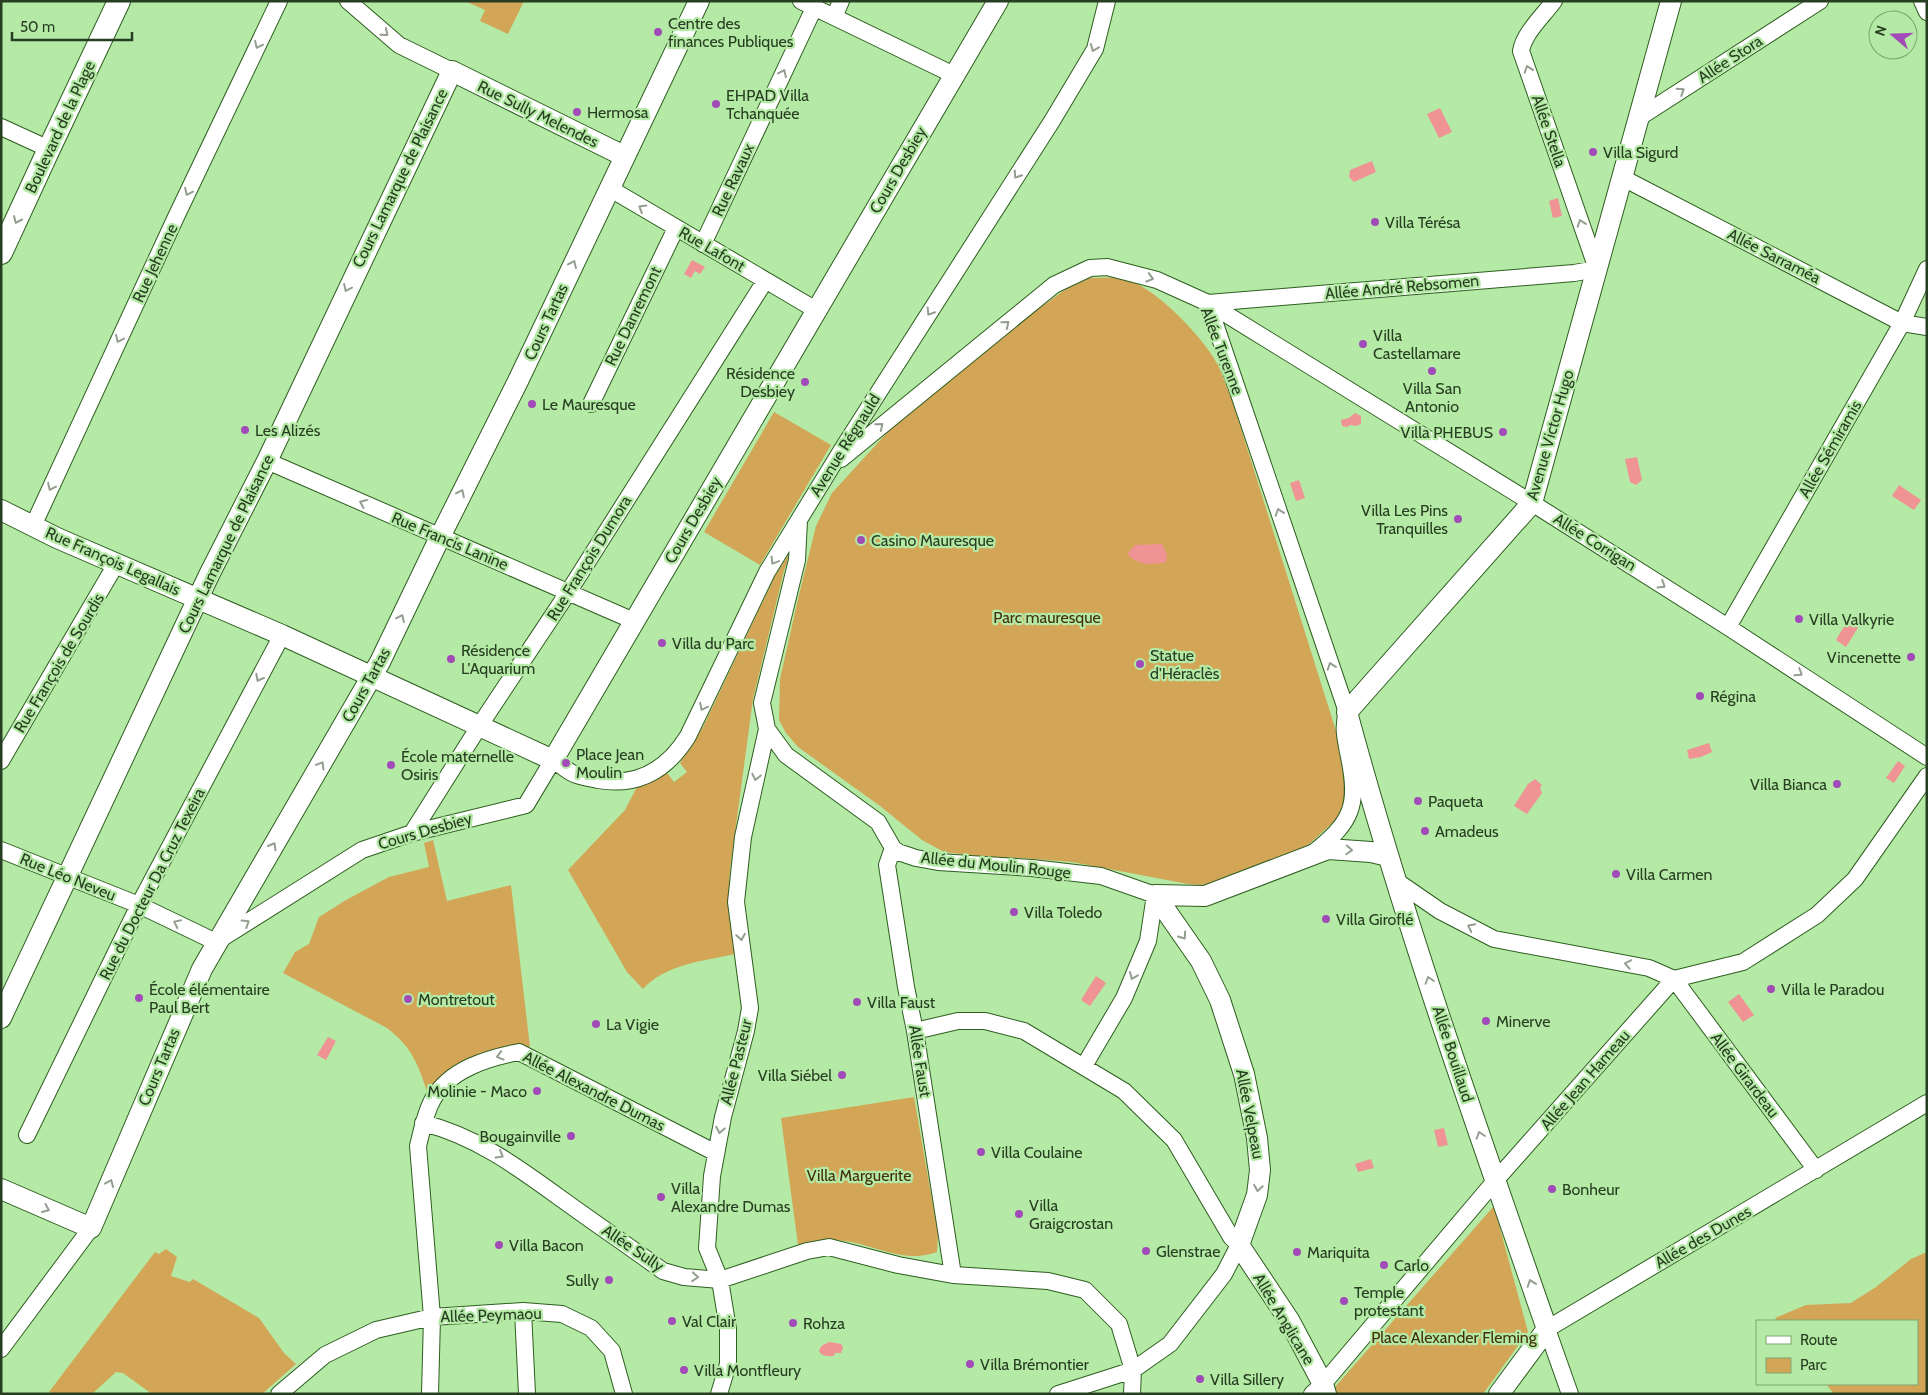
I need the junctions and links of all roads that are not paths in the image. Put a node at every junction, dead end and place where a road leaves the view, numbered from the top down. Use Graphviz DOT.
graph roads {
  1 [pos="119,1"];
  2 [pos="279,1"];
  3 [pos="348,1"];
  4 [pos="699,1"];
  5 [pos="841,1"];
  6 [pos="998,1"];
  7 [pos="1107,1"];
  8 [pos="1554,1"];
  9 [pos="1671,1"];
  10 [pos="1820,1"];
  11 [pos="1922,1"];
  12 [pos="808,4"];
  13 [pos="1927,12"];
  14 [pos="834,17"];
  15 [pos="452,71"];
  16 [pos="954,75"];
  17 [pos="1640,117"];
  18 [pos="1,127"];
  19 [pos="49,148"];
  20 [pos="624,156"];
  21 [pos="1623,178"];
  22 [pos="609,188"];
  23 [pos="676,228"];
  24 [pos="703,244"];
  25 [pos="1,254"];
  26 [pos="1597,269"];
  27 [pos="1927,269"];
  28 [pos="766,281"];
  29 [pos="1208,303"];
  30 [pos="816,310"];
  31 [pos="1902,323"];
  32 [pos="1927,327"];
  33 [pos="591,404"];
  34 [pos="267,461"];
  35 [pos="830,469"];
  36 [pos="1532,503"];
  37 [pos="1,510"];
  38 [pos="799,519"];
  39 [pos="33,526"];
  40 [pos="440,537"];
  41 [pos="116,564"];
  42 [pos="569,591"];
  43 [pos="198,600"];
  44 [pos="634,621"];
  45 [pos="1728,627"];
  46 [pos="282,635"];
  47 [pos="372,678"];
  48 [pos="1347,712"];
  49 [pos="480,725"];
  50 [pos="767,729"];
  51 [pos="1927,757"];
  52 [pos="553,760"];
  53 [pos="1,761"];
  54 [pos="1927,776"];
  55 [pos="1351,809"];
  56 [pos="1376,816"];
  57 [pos="412,833"];
  58 [pos="893,848"];
  59 [pos="1,850"];
  60 [pos="1311,855"];
  61 [pos="1388,856"];
  62 [pos="67,877"];
  63 [pos="1395,880"];
  64 [pos="250,884"];
  65 [pos="1155,896"];
  66 [pos="277,903"];
  67 [pos="139,905"];
  68 [pos="216,942"];
  69 [pos="1674,979"];
  70 [pos="1,1018"];
  71 [pos="915,1031"];
  72 [pos="1084,1066"];
  73 [pos="1927,1103"];
  74 [pos="423,1123"];
  75 [pos="27,1135"];
  76 [pos="716,1153"];
  77 [pos="1816,1170"];
  78 [pos="1495,1181"];
  79 [pos="1,1189"];
  80 [pos="91,1228"];
  81 [pos="1239,1245"];
  82 [pos="953,1275"];
  83 [pos="720,1280"];
  84 [pos="523,1311"];
  85 [pos="432,1317"];
  86 [pos="1547,1329"];
  87 [pos="1,1349"];
  88 [pos="1133,1370"];
  89 [pos="1320,1390"];
  90 [pos="279,1394"];
  91 [pos="430,1394"];
  92 [pos="527,1394"];
  93 [pos="624,1394"];
  94 [pos="719,1394"];
  95 [pos="1058,1394"];
  96 [pos="1132,1394"];
  97 [pos="1500,1394"];
  98 [pos="1570,1394"];
  1 -- 19 [label="main road, Boulevard de la Plage"];
  2 -- 39 [label="street, Rue Jehenne, one-way"];
  3 -- 15 [label="street, one-way"];
  4 -- 20 [label="street, Cours Tartas"];
  5 -- 14 [label="street"];
  6 -- 16 [label="street, Cours Desbiey"];
  7 -- 35 [label="street, Avenue Régnauld, one-way"];
  26 -- 8 [label="street, Allée Stella, one-way"];
  9 -- 17 [label="street, Avenue Victor Hugo"];
  17 -- 10 [label="street, Allée Stora, one-way"];
  11 -- 13 [label="street"];
  12 -- 14 [label="street"];
  24 -- 12 [label="street, Rue Ravaux, one-way"];
  14 -- 16 [label="street"];
  15 -- 20 [label="street, Rue Sully Melendes"];
  15 -- 34 [label="street, Cours Lamarque de Plaisance, one-way"];
  16 -- 30 [label="street, Cours Desbiey"];
  17 -- 21 [label="street, Avenue Victor Hugo"];
  18 -- 19 [label="street"];
  19 -- 25 [label="main road, Boulevard de la Plage, one-way"];
  20 -- 22 [label="street, Cours Tartas"];
  21 -- 26 [label="street, Avenue Victor Hugo"];
  21 -- 31 [label="street, Allée Sarraméa"];
  23 -- 22 [label="street, Rue Lafont, one-way"];
  40 -- 22 [label="street, Cours Tartas, one-way"];
  23 -- 24 [label="street, Rue Lafont"];
  23 -- 33 [label="street, Rue Danremont"];
  24 -- 28 [label="street, Rue Lafont"];
  26 -- 29 [label="street, Allée André Rebsomen"];
  26 -- 36 [label="street, Avenue Victor Hugo"];
  27 -- 31 [label="street, Allée Sémiramis"];
  28 -- 30 [label="street, Rue Lafont"];
  28 -- 42 [label="street, Rue François Dumora"];
  35 -- 29 [label="street, Allée Turenne, one-way"];
  29 -- 36 [label="street, Allée Corrigan"];
  48 -- 29 [label="street, Allée Turenne, one-way"];
  30 -- 44 [label="street, Cours Desbiey"];
  31 -- 32 [label="street, Allée Sarraméa"];
  31 -- 45 [label="street, Allée Sémiramis"];
  40 -- 34 [label="street, Rue Francis Lanine, one-way"];
  34 -- 43 [label="street, Cours Lamarque de Plaisance"];
  35 -- 38 [label="street, Avenue Régnauld"];
  36 -- 45 [label="street, Allée Corrigan, one-way"];
  36 -- 48 [label="street, Avenue Victor Hugo"];
  37 -- 39 [label="street, Rue François Legallais"];
  38 -- 50 [label="street"];
  38 -- 52 [label="street, Avenue Régnauld, one-way"];
  39 -- 41 [label="street, Rue François Legallais"];
  40 -- 42 [label="street, Rue Francis Lanine"];
  47 -- 40 [label="street, Cours Tartas, one-way"];
  41 -- 43 [label="street, Rue François Legallais"];
  41 -- 53 [label="street, Rue François de Sourdis"];
  42 -- 44 [label="street, Rue Francis Lanine"];
  42 -- 49 [label="street, Rue François Dumora"];
  43 -- 46 [label="street, Rue François Legallais"];
  43 -- 62 [label="street, Cours Lamarque de Plaisance"];
  44 -- 52 [label="street, Cours Desbiey"];
  45 -- 51 [label="street, Allée Corrigan, one-way"];
  46 -- 47 [label="street, Rue François Legallais"];
  46 -- 67 [label="street, Rue du Docteur Da Cruz Texeira, one-way"];
  47 -- 49 [label="street, Rue François Legallais"];
  64 -- 47 [label="street, Cours Tartas, one-way"];
  48 -- 55 [label="street"];
  48 -- 56 [label="street, Allée Bouillaud"];
  49 -- 52 [label="street, Rue François Legallais"];
  49 -- 57 [label="street, Rue François Dumora"];
  50 -- 58 [label="street"];
  50 -- 76 [label="street, Allée Pasteur, one-way"];
  52 -- 57 [label="street, Cours Desbiey"];
  54 -- 69 [label="street"];
  55 -- 56 [label="street"];
  55 -- 60 [label="street"];
  56 -- 61 [label="street, Allée Bouillaud"];
  57 -- 66 [label="street, Cours Desbiey"];
  58 -- 65 [label="street, Allée du Moulin Rouge"];
  58 -- 71 [label="street, Allée Faust"];
  59 -- 62 [label="street, Rue Léo Neveu"];
  60 -- 61 [label="street, Allée du Moulin Rouge, one-way"];
  60 -- 65 [label="street, Allée du Moulin Rouge"];
  61 -- 63 [label="street, Allée Bouillaud"];
  62 -- 67 [label="street, Rue Léo Neveu"];
  62 -- 70 [label="street, Cours Lamarque de Plaisance"];
  69 -- 63 [label="street, one-way"];
  78 -- 63 [label="street, Allée Bouillaud, one-way"];
  64 -- 66 [label="street"];
  64 -- 68 [label="street, Cours Tartas"];
  65 -- 72 [label="street, one-way"];
  65 -- 81 [label="street, Allée Velpeau, one-way"];
  68 -- 66 [label="street, Cours Desbiey, one-way"];
  68 -- 67 [label="street, Rue Léo Neveu, one-way"];
  67 -- 75 [label="street, Rue du Docteur Da Cruz Texeira"];
  80 -- 68 [label="street, Cours Tartas, one-way"];
  69 -- 77 [label="street, Allée Girardeau"];
  69 -- 78 [label="street, Allée Jean Hameau"];
  71 -- 72 [label="street"];
  71 -- 82 [label="street, Allée Faust"];
  72 -- 81 [label="street"];
  73 -- 77 [label="street, Allée des Dunes"];
  76 -- 74 [label="street, Allée Alexandre Dumas, one-way"];
  74 -- 83 [label="street, Allée Sully, one-way"];
  74 -- 85 [label="street, Allée Alexandre Dumas"];
  76 -- 83 [label="street, Allée Pasteur"];
  77 -- 86 [label="street, Allée des Dunes"];
  86 -- 78 [label="street, Allée Bouillaud, one-way"];
  78 -- 89 [label="street, Allée Jean Hameau"];
  79 -- 80 [label="street, one-way"];
  80 -- 87 [label="street, Cours Tartas"];
  81 -- 88 [label="street, Allée Velpeau"];
  81 -- 89 [label="street, Allée Anglicane"];
  82 -- 83 [label="street, Allée Sully"];
  82 -- 88 [label="street, Allée Sully"];
  83 -- 94 [label="street, Allée Pasteur"];
  84 -- 85 [label="street, Allée Peymaou"];
  84 -- 92 [label="street"];
  84 -- 93 [label="street, Allée Peymaou"];
  85 -- 90 [label="street, Allée Peymaou"];
  85 -- 91 [label="street, Allée Alexandre Dumas"];
  86 -- 97 [label="street, Allée des Dunes"];
  86 -- 98 [label="street, Allée Bouillaud"];
  88 -- 95 [label="street, Allée Velpeau"];
  88 -- 96 [label="street, Allée Sully"];
}
